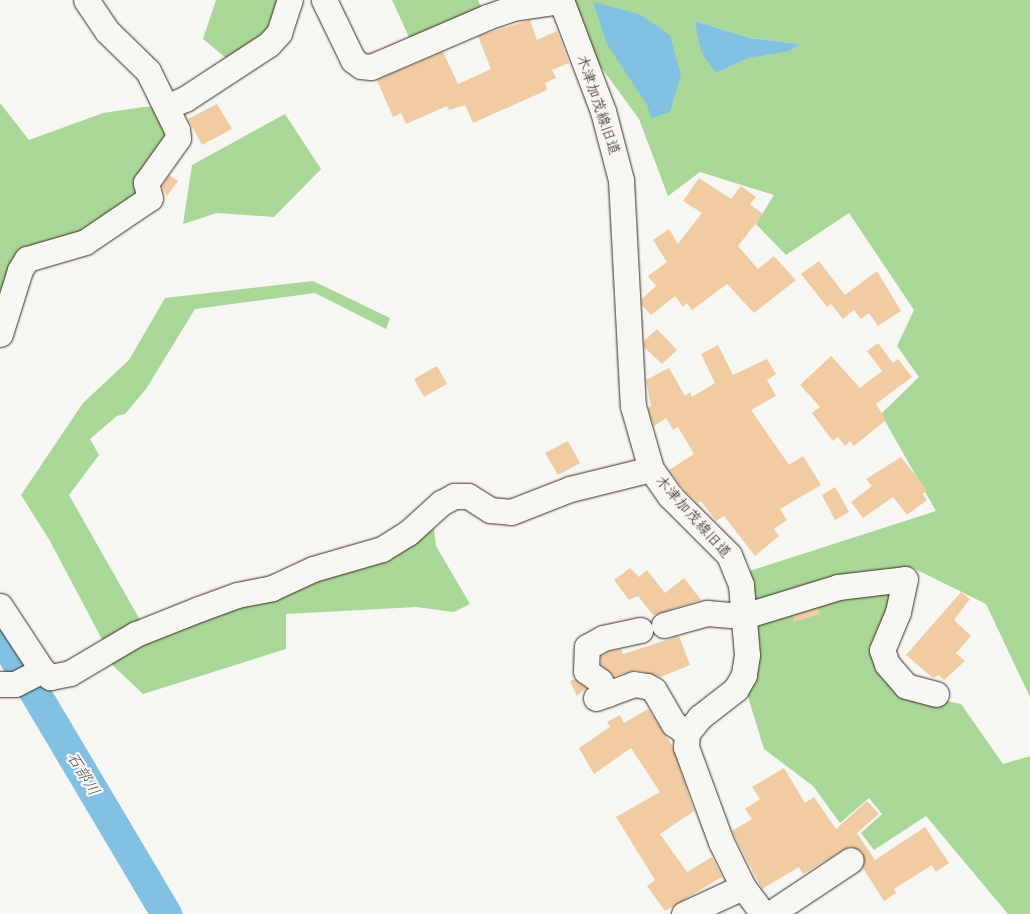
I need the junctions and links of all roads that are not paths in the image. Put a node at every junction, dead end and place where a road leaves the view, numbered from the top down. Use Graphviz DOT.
graph roads {
  1 [pos="86,0"];
  2 [pos="290,0"];
  3 [pos="324,0"];
  4 [pos="561,0"];
  5 [pos="166,107"];
  6 [pos="0,334"];
  7 [pos="651,469"];
  8 [pos="0,606"];
  9 [pos="744,616"];
  10 [pos="664,625"];
  11 [pos="640,630"];
  12 [pos="23,678"];
  13 [pos="936,694"];
  14 [pos="687,733"];
  15 [pos="851,860"];
  16 [pos="743,887"];
  17 [pos="684,914"];
  18 [pos="763,914"];
  19 [pos="770,914"];
  1 -- 5 [label="street"];
  2 -- 5 [label="street"];
  3 -- 4 [label="street"];
  4 -- 7 [label="street, 木津加茂線旧道"];
  5 -- 6 [label="street"];
  7 -- 9 [label="street, 木津加茂線旧道"];
  7 -- 12 [label="street"];
  8 -- 12 [label="street"];
  9 -- 10 [label="street"];
  9 -- 13 [label="street"];
  9 -- 14 [label="street, 木津加茂線旧道"];
  11 -- 14 [label="street"];
  14 -- 16 [label="street"];
  15 -- 19 [label="street"];
  16 -- 17 [label="street"];
  16 -- 18 [label="street"];
}
